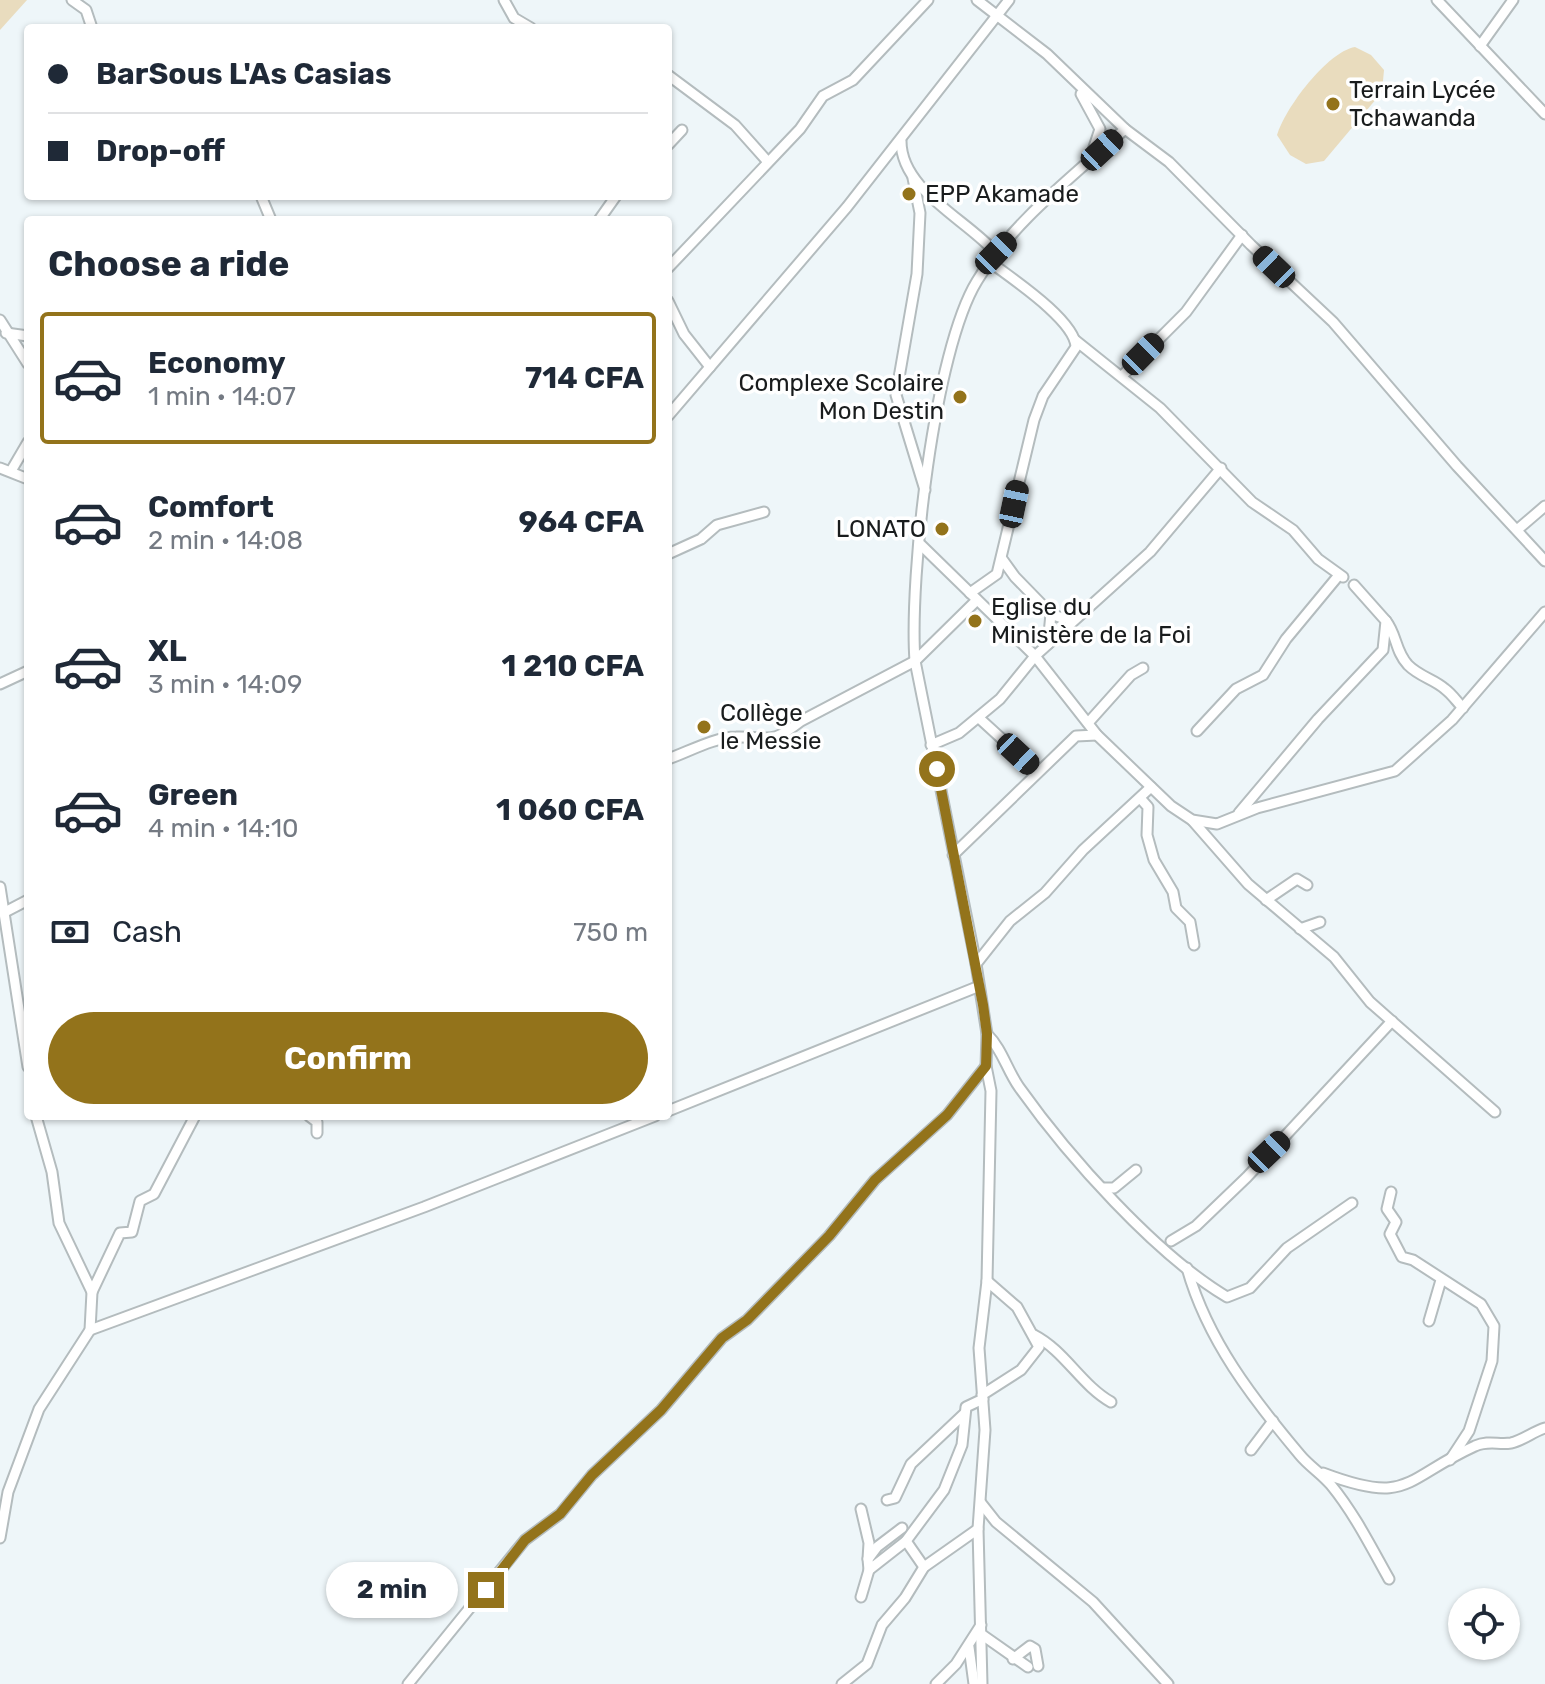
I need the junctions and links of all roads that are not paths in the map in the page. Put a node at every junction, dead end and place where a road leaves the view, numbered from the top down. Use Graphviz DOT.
graph roads {
  1 [pos="72,0"];
  2 [pos="504,0"];
  3 [pos="928,0"];
  4 [pos="977,0"];
  5 [pos="1009,0"];
  6 [pos="1437,0"];
  7 [pos="1513,0"];
  8 [pos="998,15"];
  9 [pos="91,24"];
  10 [pos="524,24"];
  11 [pos="1480,46"];
  12 [pos="672,78"];
  13 [pos="1078,86"];
  14 [pos="1545,114"];
  15 [pos="1125,129"];
  16 [pos="682,130"];
  17 [pos="901,139"];
  18 [pos="672,141"];
  19 [pos="768,162"];
  20 [pos="1085,166"];
  21 [pos="913,178"];
  22 [pos="1242,235"];
  23 [pos="993,258"];
  24 [pos="672,264"];
  25 [pos="672,309"];
  26 [pos="0,320"];
  27 [pos="6,333"];
  28 [pos="24,335"];
  29 [pos="1075,340"];
  30 [pos="24,358"];
  31 [pos="710,367"];
  32 [pos="1122,376"];
  33 [pos="672,411"];
  34 [pos="24,449"];
  35 [pos="0,468"];
  36 [pos="1221,468"];
  37 [pos="11,471"];
  38 [pos="24,477"];
  39 [pos="926,493"];
  40 [pos="1545,506"];
  41 [pos="764,512"];
  42 [pos="1517,530"];
  43 [pos="921,545"];
  44 [pos="672,552"];
  45 [pos="1002,559"];
  46 [pos="1545,561"];
  47 [pos="918,565"];
  48 [pos="941,565"];
  49 [pos="1354,585"];
  50 [pos="974,597"];
  51 [pos="1545,612"];
  52 [pos="1051,614"];
  53 [pos="1077,617"];
  54 [pos="1386,621"];
  55 [pos="1048,644"];
  56 [pos="1035,656"];
  57 [pos="915,661"];
  58 [pos="1143,668"];
  59 [pos="24,673"];
  60 [pos="0,684"];
  61 [pos="1463,708"];
  62 [pos="979,718"];
  63 [pos="1085,720"];
  64 [pos="1197,731"];
  65 [pos="1097,735"];
  66 [pos="1076,736"];
  67 [pos="931,745"];
  68 [pos="672,758"];
  69 [pos="1038,772"];
  70 [pos="1151,787"];
  71 [pos="1140,798"];
  72 [pos="1239,813"];
  73 [pos="1192,820"];
  74 [pos="953,855"];
  75 [pos="1307,885"];
  76 [pos="0,887"];
  77 [pos="1266,900"];
  78 [pos="24,902"];
  79 [pos="5,912"];
  80 [pos="1320,922"];
  81 [pos="1300,929"];
  82 [pos="1194,945"];
  83 [pos="976,964"];
  84 [pos="977,987"];
  85 [pos="1392,1021"];
  86 [pos="987,1034"];
  87 [pos="24,1040"];
  88 [pos="986,1066"];
  89 [pos="672,1109"];
  90 [pos="1495,1112"];
  91 [pos="37,1120"];
  92 [pos="193,1120"];
  93 [pos="314,1120"];
  94 [pos="645,1120"];
  95 [pos="317,1133"];
  96 [pos="1136,1170"];
  97 [pos="1104,1188"];
  98 [pos="1391,1192"];
  99 [pos="1352,1203"];
  100 [pos="1171,1241"];
  101 [pos="1187,1268"];
  102 [pos="1441,1280"];
  103 [pos="987,1281"];
  104 [pos="92,1292"];
  105 [pos="1429,1321"];
  106 [pos="90,1330"];
  107 [pos="1034,1335"];
  108 [pos="982,1397"];
  109 [pos="1111,1402"];
  110 [pos="964,1414"];
  111 [pos="1273,1421"];
  112 [pos="1545,1428"];
  113 [pos="1251,1450"];
  114 [pos="1450,1460"];
  115 [pos="1316,1471"];
  116 [pos="887,1500"];
  117 [pos="981,1503"];
  118 [pos="861,1509"];
  119 [pos="902,1528"];
  120 [pos="978,1529"];
  121 [pos="0,1538"];
  122 [pos="906,1541"];
  123 [pos="868,1559"];
  124 [pos="924,1567"];
  125 [pos="869,1570"];
  126 [pos="1389,1579"];
  127 [pos="861,1597"];
  128 [pos="981,1630"];
  129 [pos="970,1643"];
  130 [pos="1013,1659"];
  131 [pos="408,1684"];
  132 [pos="842,1684"];
  133 [pos="936,1684"];
  134 [pos="974,1684"];
  135 [pos="982,1684"];
  136 [pos="1168,1684"];
  1 -- 9 [label="street"];
  2 -- 10 [label="street"];
  3 -- 19 [label="street"];
  4 -- 8 [label="street"];
  5 -- 8 [label="street"];
  6 -- 11 [label="street"];
  7 -- 11 [label="street"];
  8 -- 13 [label="street"];
  8 -- 17 [label="street"];
  11 -- 14 [label="street"];
  12 -- 19 [label="street"];
  13 -- 15 [label="street"];
  13 -- 20 [label="street"];
  15 -- 20 [label="street"];
  15 -- 22 [label="street"];
  16 -- 18 [label="street"];
  17 -- 21 [label="street"];
  17 -- 31 [label="street"];
  19 -- 24 [label="street"];
  20 -- 23 [label="street"];
  21 -- 23 [label="street"];
  21 -- 39 [label="street"];
  22 -- 32 [label="street"];
  22 -- 42 [label="street"];
  23 -- 29 [label="street"];
  23 -- 39 [label="street"];
  25 -- 31 [label="street"];
  26 -- 27 [label="street"];
  27 -- 28 [label="street"];
  27 -- 30 [label="street"];
  29 -- 32 [label="street"];
  29 -- 45 [label="street"];
  31 -- 33 [label="street"];
  32 -- 36 [label="street"];
  34 -- 37 [label="street"];
  35 -- 37 [label="street"];
  36 -- 53 [label="street"];
  36 -- 64 [label="street"];
  37 -- 38 [label="street"];
  39 -- 43 [label="street"];
  40 -- 42 [label="street"];
  41 -- 44 [label="street"];
  42 -- 46 [label="street"];
  43 -- 47 [label="street"];
  43 -- 48 [label="street"];
  45 -- 50 [label="street"];
  45 -- 52 [label="street"];
  47 -- 48 [label="street"];
  47 -- 57 [label="street"];
  48 -- 50 [label="street"];
  49 -- 54 [label="street"];
  50 -- 56 [label="street"];
  50 -- 57 [label="street"];
  51 -- 61 [label="street"];
  52 -- 53 [label="street"];
  52 -- 55 [label="street"];
  53 -- 55 [label="street"];
  54 -- 61 [label="street"];
  54 -- 72 [label="street"];
  55 -- 56 [label="street"];
  56 -- 62 [label="street"];
  56 -- 63 [label="street"];
  57 -- 67 [label="street"];
  57 -- 68 [label="street"];
  58 -- 63 [label="street"];
  59 -- 60 [label="street"];
  61 -- 72 [label="street"];
  62 -- 67 [label="street"];
  62 -- 69 [label="street"];
  63 -- 65 [label="street"];
  63 -- 66 [label="street"];
  65 -- 66 [label="street"];
  65 -- 70 [label="street"];
  66 -- 69 [label="street"];
  67 -- 74 [label="street"];
  69 -- 74 [label="street"];
  70 -- 71 [label="street"];
  70 -- 73 [label="street"];
  71 -- 82 [label="street"];
  71 -- 83 [label="street"];
  72 -- 73 [label="street"];
  73 -- 77 [label="street"];
  74 -- 83 [label="street"];
  75 -- 77 [label="street"];
  76 -- 79 [label="street"];
  77 -- 81 [label="street"];
  78 -- 79 [label="street"];
  79 -- 87 [label="street"];
  80 -- 81 [label="street"];
  81 -- 85 [label="street"];
  83 -- 84 [label="street"];
  84 -- 86 [label="street"];
  84 -- 89 [label="street"];
  85 -- 90 [label="street"];
  85 -- 100 [label="street"];
  86 -- 88 [label="street"];
  86 -- 97 [label="street"];
  88 -- 103 [label="street"];
  88 -- 131 [label="street"];
  91 -- 104 [label="street"];
  92 -- 104 [label="street"];
  93 -- 95 [label="street"];
  94 -- 106 [label="street"];
  96 -- 97 [label="street"];
  97 -- 101 [label="street"];
  98 -- 102 [label="street"];
  99 -- 101 [label="street"];
  101 -- 111 [label="street"];
  102 -- 105 [label="street"];
  102 -- 114 [label="street"];
  103 -- 107 [label="street"];
  103 -- 108 [label="street"];
  104 -- 106 [label="street"];
  106 -- 121 [label="street"];
  107 -- 108 [label="street"];
  107 -- 109 [label="street"];
  108 -- 110 [label="street"];
  108 -- 117 [label="street"];
  110 -- 116 [label="street"];
  110 -- 122 [label="street"];
  111 -- 113 [label="street"];
  111 -- 115 [label="street"];
  112 -- 114 [label="street"];
  114 -- 115 [label="street"];
  115 -- 126 [label="street"];
  117 -- 120 [label="street"];
  117 -- 136 [label="street"];
  118 -- 123 [label="street"];
  119 -- 123 [label="street"];
  120 -- 124 [label="street"];
  120 -- 128 [label="street"];
  122 -- 124 [label="street"];
  122 -- 125 [label="street"];
  123 -- 125 [label="street"];
  124 -- 132 [label="street"];
  125 -- 127 [label="street"];
  128 -- 129 [label="street"];
  128 -- 130 [label="street"];
  128 -- 135 [label="street"];
  129 -- 133 [label="street"];
  129 -- 134 [label="street"];
  130 -- 130 [label="street"];
}
